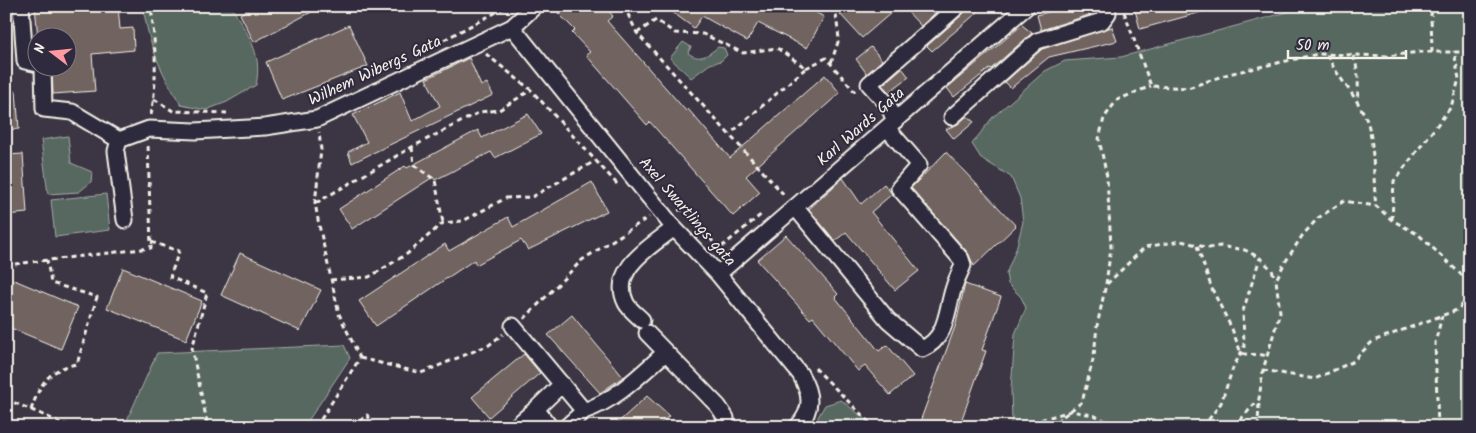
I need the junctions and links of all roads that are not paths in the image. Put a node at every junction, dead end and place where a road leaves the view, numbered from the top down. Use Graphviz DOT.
graph roads {
  1 [pos="20,6"];
  2 [pos="536,6"];
  3 [pos="958,6"];
  4 [pos="1027,6"];
  5 [pos="1107,6"];
  6 [pos="512,26"];
  7 [pos="28,62"];
  8 [pos="43,78"];
  9 [pos="952,117"];
  10 [pos="891,124"];
  11 [pos="119,140"];
  12 [pos="795,207"];
  13 [pos="125,220"];
  14 [pos="670,222"];
  15 [pos="718,274"];
  16 [pos="513,326"];
  17 [pos="665,353"];
  18 [pos="562,384"];
  19 [pos="536,409"];
  20 [pos="584,411"];
  21 [pos="515,427"];
  22 [pos="550,427"];
  23 [pos="566,427"];
  24 [pos="725,427"];
  25 [pos="797,427"];
  1 -- 7 [label="street"];
  2 -- 6 [label="street, Wilhem Wibergs Gata"];
  3 -- 10 [label="street"];
  4 -- 10 [label="street, Karl Wards Gata"];
  5 -- 9 [label="street"];
  6 -- 11 [label="street, Wilhem Wibergs Gata"];
  6 -- 14 [label="street, Axel Swartlings gata"];
  8 -- 11 [label="street"];
  10 -- 12 [label="street, Karl Wards Gata"];
  10 -- 12 [label="street"];
  11 -- 13 [label="street"];
  12 -- 15 [label="street, Karl Wards Gata"];
  14 -- 15 [label="street, Axel Swartlings gata"];
  14 -- 17 [label="street"];
  15 -- 25 [label="street, Axel Swartlings gata"];
  16 -- 18 [label="street"];
  17 -- 20 [label="street"];
  17 -- 24 [label="street"];
  18 -- 19 [label="street"];
  18 -- 20 [label="street"];
  19 -- 21 [label="street"];
  19 -- 22 [label="street"];
  20 -- 23 [label="street"];
}
